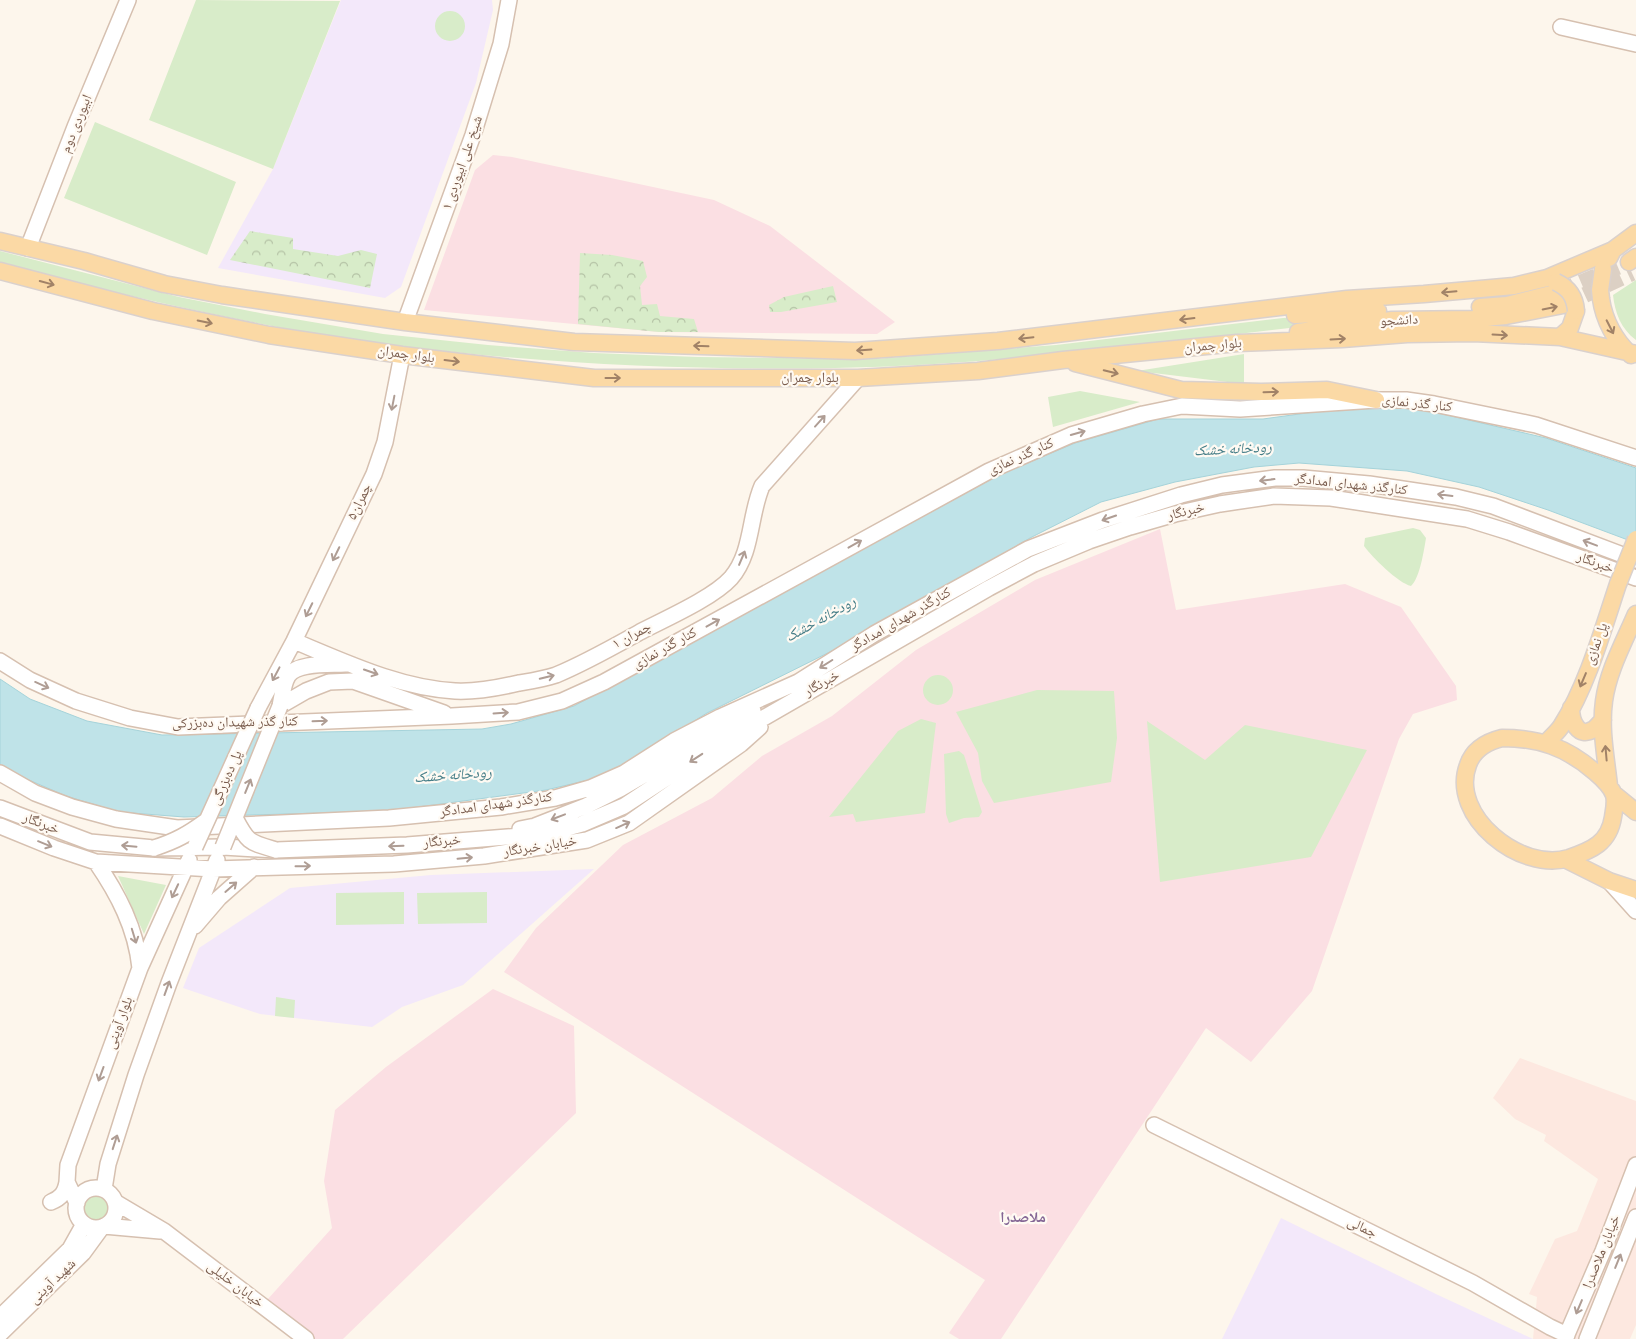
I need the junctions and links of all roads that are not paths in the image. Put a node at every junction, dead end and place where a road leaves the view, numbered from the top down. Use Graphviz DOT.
graph roads {
  1 [pos="128,0"];
  2 [pos="509,0"];
  3 [pos="1561,27"];
  4 [pos="1636,44"];
  5 [pos="1636,233"];
  6 [pos="0,241"];
  7 [pos="28,248"];
  8 [pos="1613,250"];
  9 [pos="0,271"];
  10 [pos="1560,294"];
  11 [pos="1235,314"];
  12 [pos="405,322"];
  13 [pos="1560,337"];
  14 [pos="1237,343"];
  15 [pos="402,355"];
  16 [pos="1633,355"];
  17 [pos="1063,360"];
  18 [pos="858,378"];
  19 [pos="1376,400"];
  20 [pos="1636,458"];
  21 [pos="1636,539"];
  22 [pos="1636,560"];
  23 [pos="1636,578"];
  24 [pos="1636,614"];
  25 [pos="1631,635"];
  26 [pos="294,640"];
  27 [pos="0,661"];
  28 [pos="350,664"];
  29 [pos="798,682"];
  30 [pos="280,706"];
  31 [pos="783,707"];
  32 [pos="258,708"];
  33 [pos="1571,708"];
  34 [pos="452,716"];
  35 [pos="1602,720"];
  36 [pos="1546,743"];
  37 [pos="0,773"];
  38 [pos="1611,790"];
  39 [pos="0,808"];
  40 [pos="1636,812"];
  41 [pos="235,818"];
  42 [pos="208,820"];
  43 [pos="0,826"];
  44 [pos="476,840"];
  45 [pos="195,847"];
  46 [pos="223,847"];
  47 [pos="154,848"];
  48 [pos="276,850"];
  49 [pos="1566,859"];
  50 [pos="96,862"];
  51 [pos="254,867"];
  52 [pos="186,868"];
  53 [pos="213,869"];
  54 [pos="1609,881"];
  55 [pos="1636,890"];
  56 [pos="1636,911"];
  57 [pos="187,935"];
  58 [pos="140,968"];
  59 [pos="1154,1125"];
  60 [pos="1636,1165"];
  61 [pos="67,1182"];
  62 [pos="104,1189"];
  63 [pos="51,1202"];
  64 [pos="115,1202"];
  65 [pos="77,1203"];
  66 [pos="1636,1217"];
  67 [pos="84,1224"];
  68 [pos="103,1226"];
  69 [pos="164,1231"];
  70 [pos="0,1317"];
  71 [pos="0,1334"];
  72 [pos="1566,1337"];
  73 [pos="306,1339"];
  74 [pos="1587,1339"];
  1 -- 7 [label="main road, ابیوردی دوم"];
  2 -- 12 [label="main road, شیخ علی ابیوردی ۱"];
  3 -- 4 [label="main road"];
  5 -- 8 [label="main road"];
  6 -- 7 [label="main road, بلوار چمران"];
  7 -- 12 [label="main road, بلوار چمران"];
  8 -- 10 [label="main road"];
  8 -- 16 [label="main road, one-way, bridge"];
  9 -- 15 [label="main road, بلوار چمران, one-way"];
  10 -- 11 [label="main road, دانشجو, one-way"];
  10 -- 13 [label="main road"];
  14 -- 10 [label="main road, دانشجو, one-way"];
  11 -- 12 [label="main road, بلوار چمران, one-way"];
  14 -- 13 [label="main road, بلوار چمران, one-way"];
  13 -- 16 [label="main road, بلوار چمران"];
  14 -- 17 [label="main road, بلوار چمران"];
  15 -- 18 [label="main road, بلوار چمران, one-way"];
  15 -- 26 [label="main road, چمران۵, one-way"];
  17 -- 18 [label="main road, بلوار چمران"];
  17 -- 19 [label="main road, one-way"];
  28 -- 18 [label="main road, چمران ۱, one-way"];
  19 -- 20 [label="main road, کنار گذر نمازی"];
  34 -- 19 [label="main road, کنار گذر نمازی, one-way"];
  21 -- 33 [label="main road, پل نمازی, one-way, bridge"];
  22 -- 29 [label="main road, کنارگذر شهدای امدادگر, one-way"];
  23 -- 31 [label="main road, خبرنگار"];
  24 -- 25 [label="main road, پل نمازی"];
  25 -- 35 [label="main road, پل نمازی"];
  26 -- 28 [label="main road, چمران ۱"];
  26 -- 32 [label="main road, چمران۵, one-way"];
  27 -- 34 [label="main road, کنار گذر شهیدان ده‌بزرکی, one-way"];
  28 -- 30 [label="main road, پل ده‌بزرگی"];
  29 -- 37 [label="main road, کنارگذر شهدای امدادگر"];
  29 -- 44 [label="main road, one-way"];
  30 -- 34 [label="main road"];
  41 -- 30 [label="main road, پل ده‌بزرگی, one-way, bridge"];
  31 -- 44 [label="main road, خبرنگار, one-way"];
  51 -- 31 [label="main road, خیابان خبرنگار, one-way"];
  32 -- 42 [label="main road, پل ده‌بزرگی, bridge"];
  33 -- 35 [label="main road"];
  33 -- 36 [label="main road, پل نمازی"];
  38 -- 35 [label="main road, پل نمازی, one-way"];
  36 -- 38 [label="main road"];
  36 -- 49 [label="main road"];
  38 -- 40 [label="main road"];
  38 -- 49 [label="main road"];
  47 -- 39 [label="main road, خبرنگار, one-way"];
  41 -- 46 [label="main road, پل ده‌بزرگی, bridge"];
  41 -- 48 [label="main road, bridge"];
  42 -- 45 [label="main road, پل ده‌بزرگی, bridge"];
  42 -- 47 [label="main road, bridge"];
  43 -- 50 [label="main road, خبرنگار, one-way"];
  44 -- 48 [label="main road, خبرنگار, one-way"];
  45 -- 46 [label="main road, خبرنگار"];
  45 -- 47 [label="main road, خبرنگار"];
  45 -- 52 [label="main road, بلوار آوینی"];
  46 -- 48 [label="main road, خبرنگار"];
  46 -- 53 [label="main road"];
  49 -- 54 [label="main road"];
  50 -- 52 [label="main road, خبرنگار"];
  50 -- 58 [label="main road, one-way"];
  51 -- 53 [label="main road, خبرنگار"];
  57 -- 51 [label="main road, one-way"];
  52 -- 53 [label="main road, خبرنگار"];
  52 -- 58 [label="main road, بلوار آوینی, one-way"];
  53 -- 57 [label="main road"];
  54 -- 55 [label="main road"];
  54 -- 56 [label="main road"];
  62 -- 57 [label="main road, one-way"];
  58 -- 61 [label="main road, بلوار آوینی, one-way"];
  59 -- 72 [label="main road, جمالی"];
  60 -- 72 [label="main road, خیابان ملاصدرا, one-way"];
  61 -- 63 [label="main road"];
  61 -- 65 [label="main road"];
  62 -- 64 [label="main road"];
  62 -- 65 [label="main road"];
  64 -- 68 [label="main road"];
  64 -- 69 [label="main road, خیابان خلیلی"];
  65 -- 67 [label="main road"];
  74 -- 66 [label="main road, خیابان ملاصدرا, one-way"];
  67 -- 68 [label="main road"];
  67 -- 70 [label="main road, شهید آوینی"];
  68 -- 69 [label="main road"];
  68 -- 71 [label="main road, شهید آوینی"];
  69 -- 73 [label="main road, خیابان خلیلی"];
}
